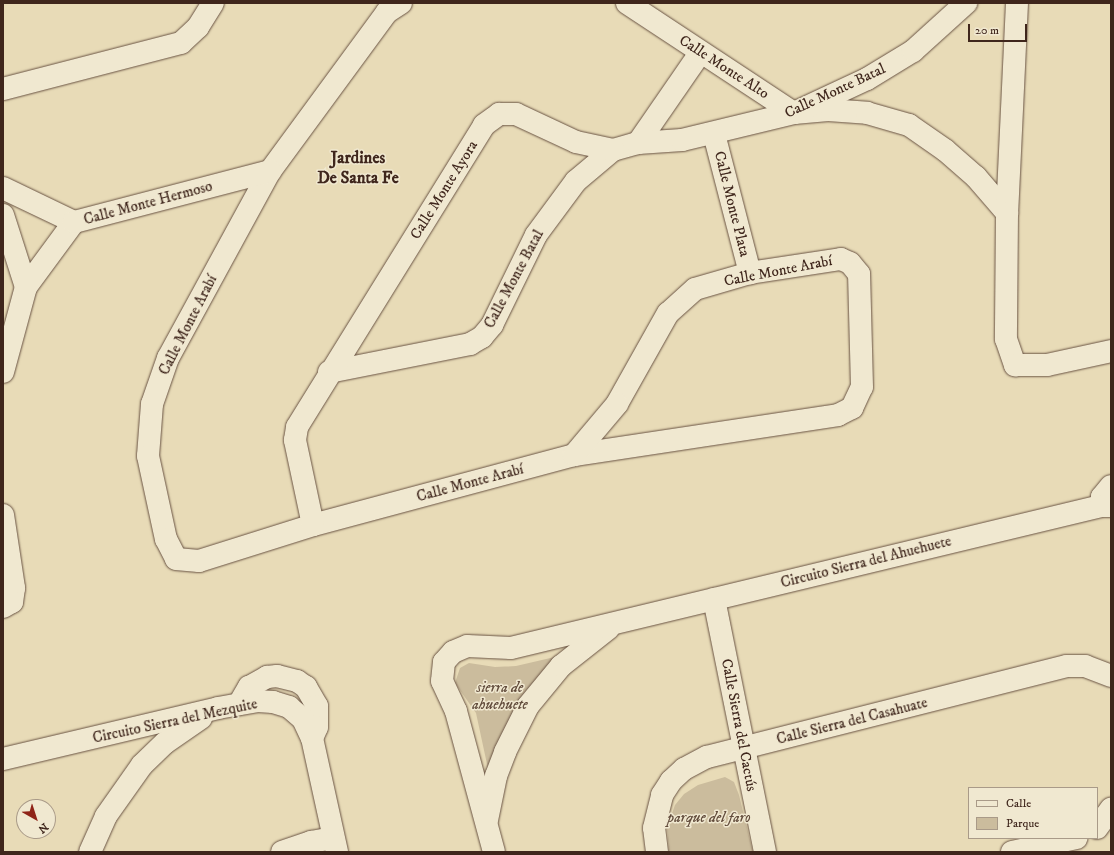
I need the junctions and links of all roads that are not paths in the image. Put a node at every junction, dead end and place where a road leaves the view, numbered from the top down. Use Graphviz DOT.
graph roads {
  1 [pos="214,3"];
  2 [pos="627,3"];
  3 [pos="966,3"];
  4 [pos="1017,3"];
  5 [pos="393,6"];
  6 [pos="700,53"];
  7 [pos="3,89"];
  8 [pos="794,113"];
  9 [pos="714,134"];
  10 [pos="638,144"];
  11 [pos="613,150"];
  12 [pos="270,171"];
  13 [pos="3,188"];
  14 [pos="1007,213"];
  15 [pos="3,215"];
  16 [pos="74,222"];
  17 [pos="750,273"];
  18 [pos="26,287"];
  19 [pos="1111,351"];
  20 [pos="3,372"];
  21 [pos="329,372"];
  22 [pos="574,455"];
  23 [pos="1111,486"];
  24 [pos="1106,506"];
  25 [pos="3,515"];
  26 [pos="313,525"];
  27 [pos="714,599"];
  28 [pos="3,607"];
  29 [pos="622,620"];
  30 [pos="1111,676"];
  31 [pos="228,706"];
  32 [pos="744,749"];
  33 [pos="3,759"];
  34 [pos="1111,809"];
  35 [pos="486,826"];
  36 [pos="1098,827"];
  37 [pos="1071,839"];
  38 [pos="335,845"];
  39 [pos="90,852"];
  40 [pos="282,852"];
  41 [pos="494,852"];
  42 [pos="656,852"];
  43 [pos="765,852"];
  44 [pos="1012,852"];
  1 -- 7 [label="street"];
  2 -- 6 [label="street, Calle Monte Alto"];
  3 -- 8 [label="street, Calle Monte Batal"];
  4 -- 14 [label="street"];
  5 -- 12 [label="street, Calle Monte Arabí"];
  6 -- 8 [label="street, Calle Monte Alto"];
  6 -- 10 [label="street"];
  8 -- 9 [label="street, Calle Monte Batal"];
  8 -- 14 [label="street"];
  9 -- 10 [label="street, Calle Monte Batal"];
  9 -- 17 [label="street, Calle Monte Plata"];
  10 -- 11 [label="street, Calle Monte Batal"];
  11 -- 21 [label="street, Calle Monte Batal"];
  11 -- 21 [label="street, Calle Monte Ayora"];
  12 -- 16 [label="street, Calle Monte Hermoso"];
  12 -- 26 [label="street, Calle Monte Arabí"];
  13 -- 16 [label="street"];
  14 -- 19 [label="street"];
  15 -- 18 [label="street"];
  16 -- 18 [label="street, Calle Monte Hermoso"];
  17 -- 22 [label="street, Calle Monte Arabí"];
  17 -- 22 [label="street, Calle Monte Arabí"];
  18 -- 20 [label="street, Calle Monte Hermoso"];
  21 -- 26 [label="street"];
  22 -- 26 [label="street, Calle Monte Arabí"];
  23 -- 24 [label="street"];
  24 -- 27 [label="street, Circuito Sierra del Ahuehuete"];
  25 -- 28 [label="street"];
  27 -- 29 [label="street, Circuito Sierra del Ahuehuete"];
  27 -- 32 [label="street, Calle Sierra del Cactús"];
  29 -- 35 [label="street, Circuito Sierra del Ahuehuete"];
  29 -- 35 [label="street, Circuito Sierra del Ahuehuete"];
  30 -- 32 [label="street, Calle Sierra del Casahuate"];
  31 -- 33 [label="street, Circuito Sierra del Mezquite"];
  31 -- 38 [label="street, Circuito Sierra del Mezquite"];
  31 -- 39 [label="street"];
  32 -- 42 [label="street, Calle Sierra del Casahuate"];
  32 -- 43 [label="street, Calle Sierra del Cactús"];
  34 -- 36 [label="street"];
  35 -- 41 [label="street, Circuito Sierra del Ahuehuete"];
  37 -- 44 [label="street"];
  38 -- 40 [label="street"];
}
